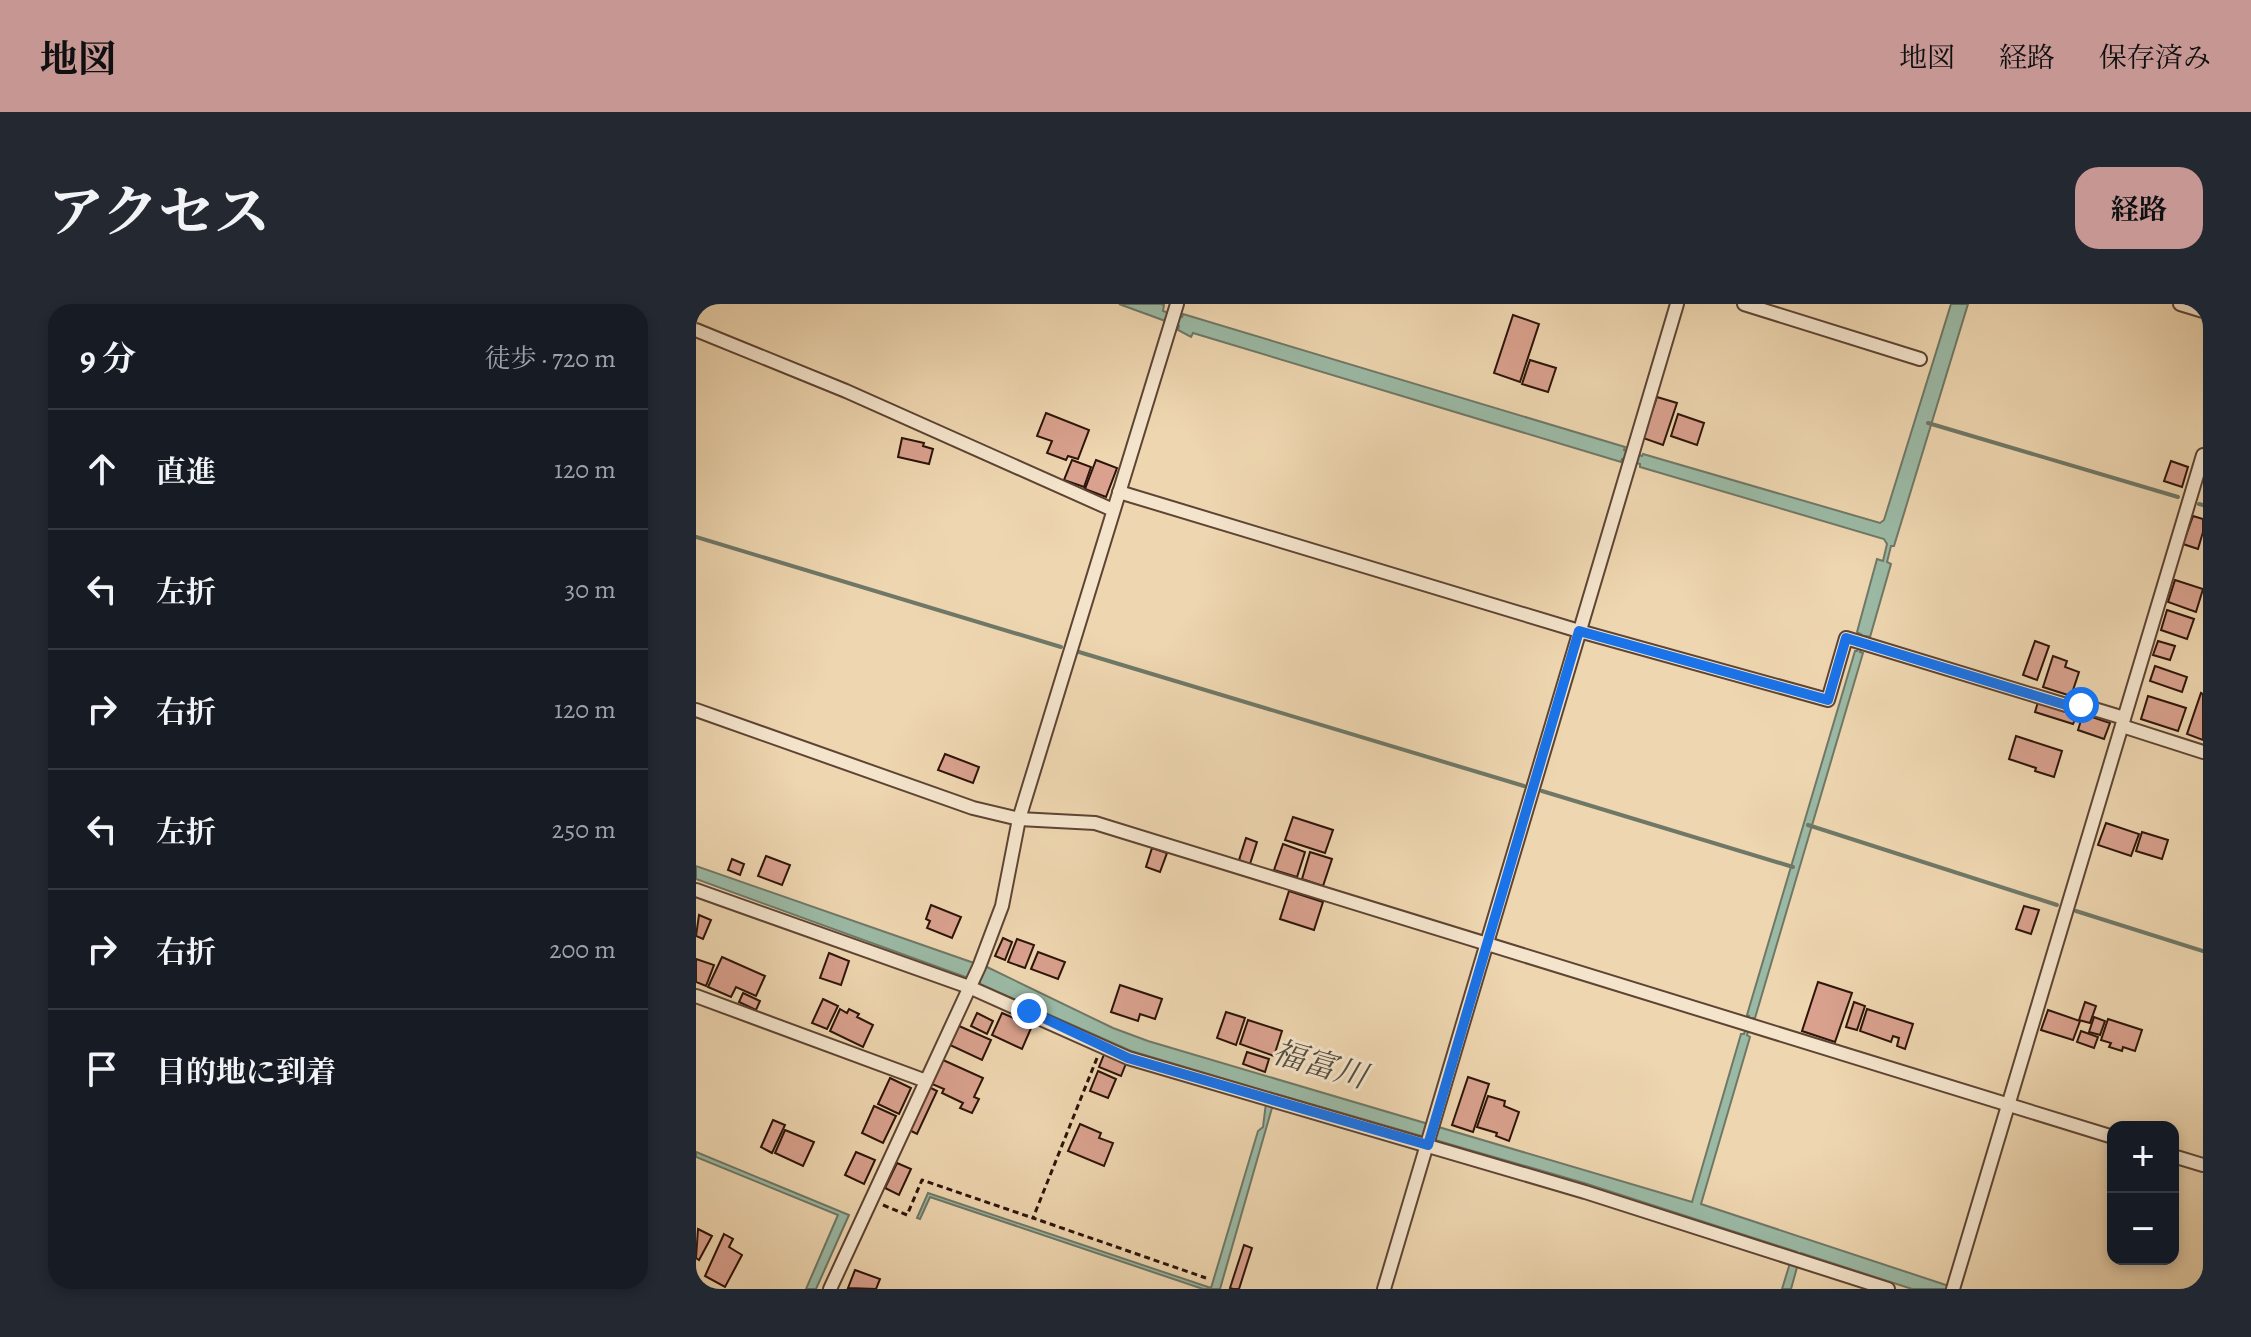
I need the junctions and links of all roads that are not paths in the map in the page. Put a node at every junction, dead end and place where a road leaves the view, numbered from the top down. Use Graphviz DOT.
graph roads {
  1 [pos="1677,304"];
  2 [pos="1744,304"];
  3 [pos="2180,304"];
  4 [pos="1176,308"];
  5 [pos="2203,311"];
  6 [pos="696,330"];
  7 [pos="1920,359"];
  8 [pos="2203,455"];
  9 [pos="1119,492"];
  10 [pos="1113,510"];
  11 [pos="1579,631"];
  12 [pos="696,710"];
  13 [pos="2123,722"];
  14 [pos="2203,752"];
  15 [pos="1019,819"];
  16 [pos="696,890"];
  17 [pos="1488,945"];
  18 [pos="971,984"];
  19 [pos="696,996"];
  20 [pos="926,1081"];
  21 [pos="2008,1104"];
  22 [pos="2107,1135"];
  23 [pos="1428,1142"];
  24 [pos="2179,1158"];
  25 [pos="2203,1165"];
  26 [pos="1954,1286"];
  27 [pos="830,1289"];
  28 [pos="1384,1289"];
  29 [pos="1888,1289"];
  1 -- 11 [label="street"];
  2 -- 7 [label="street"];
  3 -- 5 [label="street"];
  4 -- 9 [label="street"];
  6 -- 10 [label="street"];
  8 -- 13 [label="street"];
  9 -- 10 [label="street"];
  9 -- 11 [label="street"];
  10 -- 15 [label="street"];
  11 -- 13 [label="street"];
  11 -- 17 [label="street"];
  12 -- 15 [label="street"];
  13 -- 14 [label="street"];
  13 -- 21 [label="street"];
  15 -- 17 [label="street"];
  15 -- 18 [label="street"];
  16 -- 18 [label="street"];
  17 -- 21 [label="street"];
  17 -- 23 [label="street"];
  18 -- 20 [label="street"];
  18 -- 23 [label="street"];
  19 -- 20 [label="street"];
  20 -- 27 [label="street"];
  21 -- 22 [label="street"];
  21 -- 26 [label="street"];
  23 -- 28 [label="street"];
  23 -- 29 [label="street"];
  24 -- 25 [label="street"];
}
